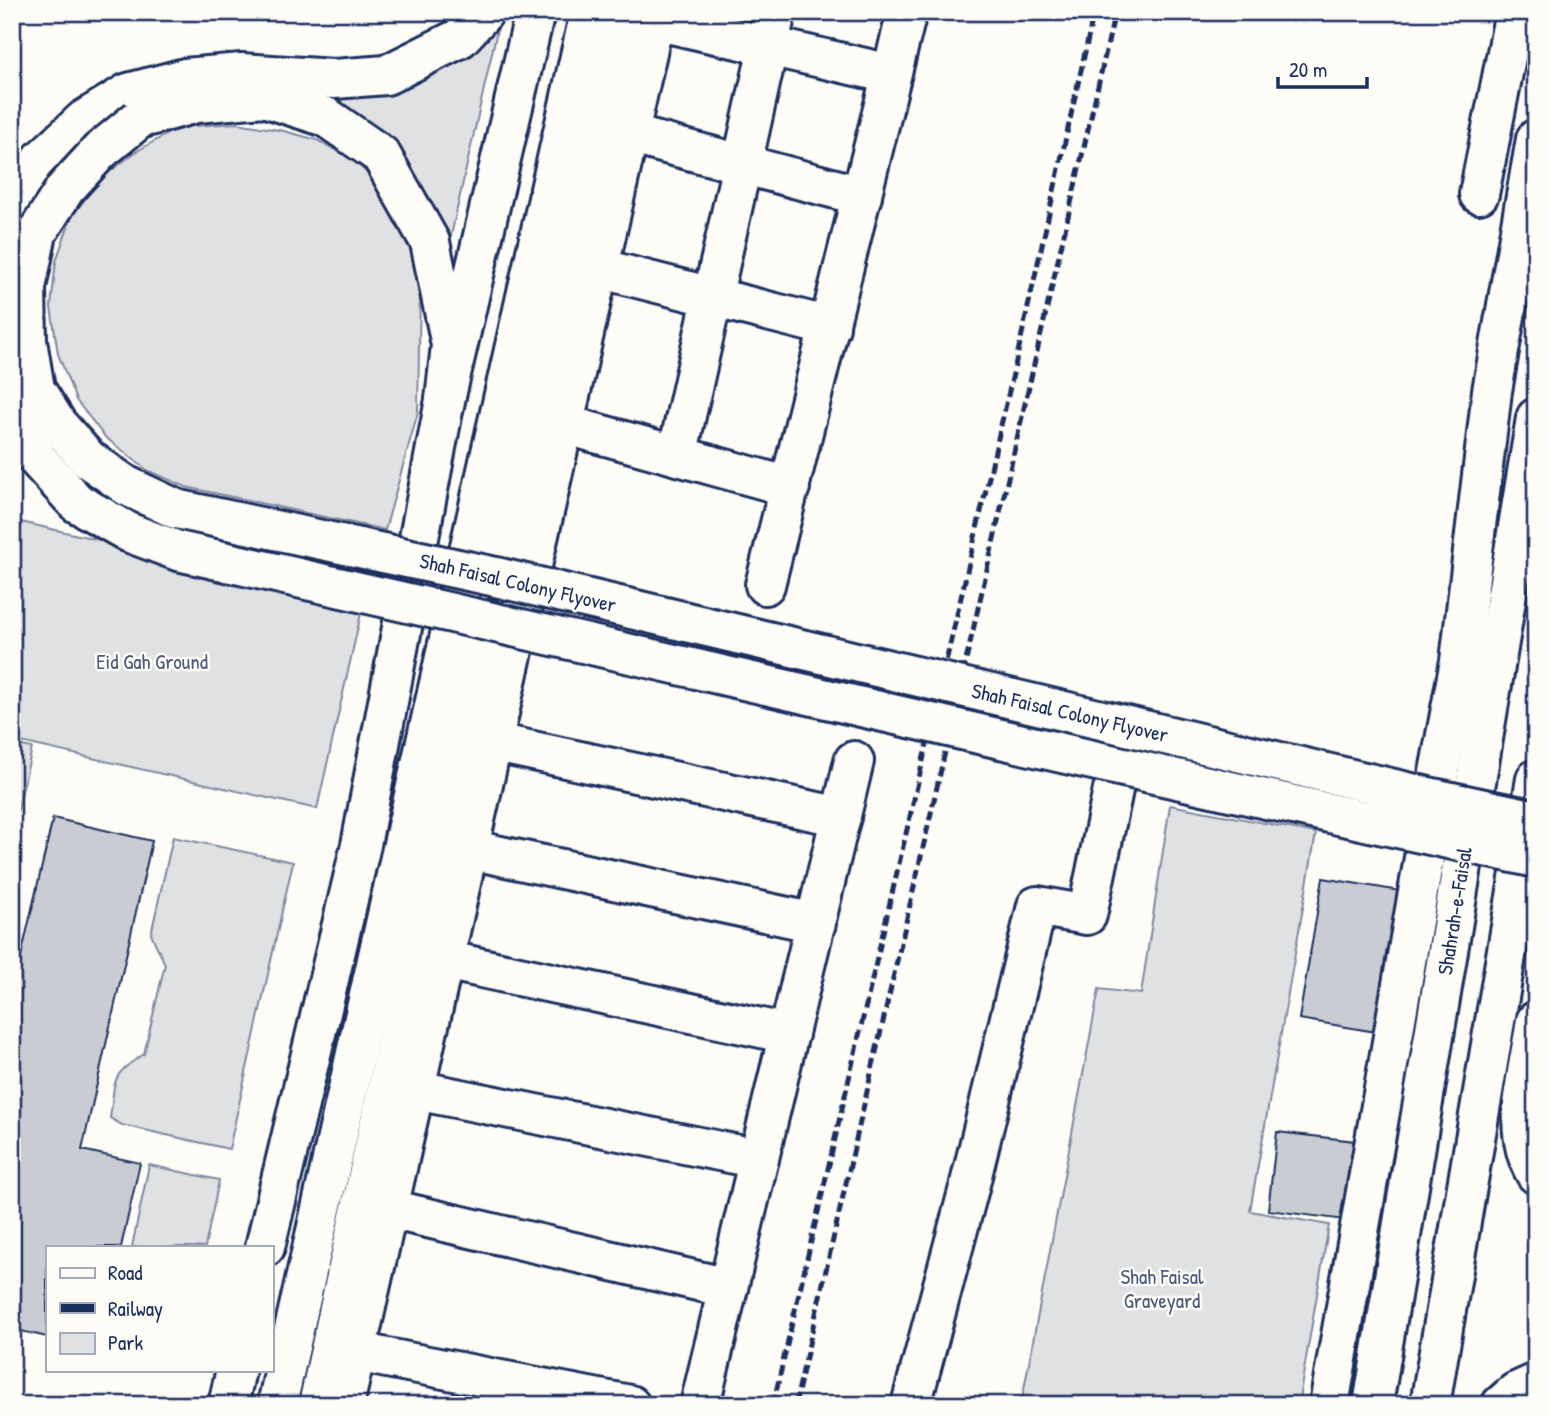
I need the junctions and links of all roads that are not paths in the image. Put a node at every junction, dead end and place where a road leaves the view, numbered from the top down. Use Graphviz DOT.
graph roads {
  1 [pos="484,12"];
  2 [pos="535,12"];
  3 [pos="590,12"];
  4 [pos="907,12"];
  5 [pos="1515,12"];
  6 [pos="644,15"];
  7 [pos="772,29"];
  8 [pos="891,74"];
  9 [pos="628,134"];
  10 [pos="1536,139"];
  11 [pos="741,165"];
  12 [pos="1479,194"];
  13 [pos="862,196"];
  14 [pos="12,207"];
  15 [pos="598,268"];
  16 [pos="711,297"];
  17 [pos="830,327"];
  18 [pos="445,400"];
  19 [pos="1536,418"];
  20 [pos="12,420"];
  21 [pos="563,424"];
  22 [pos="677,456"];
  23 [pos="790,487"];
  24 [pos="496,577"];
  25 [pos="765,585"];
  26 [pos="489,620"];
  27 [pos="491,742"];
  28 [pos="854,761"];
  29 [pos="1118,766"];
  30 [pos="1536,779"];
  31 [pos="841,817"];
  32 [pos="1431,817"];
  33 [pos="1536,820"];
  34 [pos="468,849"];
  35 [pos="1536,858"];
  36 [pos="816,923"];
  37 [pos="444,960"];
  38 [pos="1536,1021"];
  39 [pos="789,1034"];
  40 [pos="416,1090"];
  41 [pos="759,1159"];
  42 [pos="1536,1174"];
  43 [pos="388,1209"];
  44 [pos="265,1246"];
  45 [pos="728,1288"];
  46 [pos="356,1352"];
  47 [pos="236,1372"];
  48 [pos="1536,1383"];
  49 [pos="228,1405"];
  50 [pos="277,1405"];
  51 [pos="318,1405"];
  52 [pos="344,1405"];
  53 [pos="630,1405"];
  54 [pos="700,1405"];
  55 [pos="911,1405"];
  56 [pos="1329,1405"];
  57 [pos="1373,1405"];
  58 [pos="1430,1405"];
  59 [pos="1501,1405"];
  1 -- 14 [label="main road"];
  2 -- 18 [label="main road"];
  3 -- 50 [label="main road"];
  4 -- 8 [label="main road"];
  5 -- 12 [label="main road"];
  6 -- 7 [label="main road"];
  6 -- 9 [label="main road"];
  6 -- 24 [label="main road"];
  7 -- 8 [label="main road"];
  7 -- 11 [label="main road"];
  8 -- 13 [label="main road"];
  9 -- 11 [label="main road"];
  9 -- 15 [label="main road"];
  10 -- 32 [label="main road"];
  11 -- 13 [label="main road"];
  11 -- 16 [label="main road"];
  13 -- 17 [label="main road"];
  15 -- 16 [label="main road"];
  15 -- 21 [label="main road"];
  16 -- 17 [label="main road"];
  16 -- 22 [label="main road"];
  17 -- 23 [label="main road"];
  18 -- 24 [label="main road, Shah Faisal Colony Flyover, bridge"];
  18 -- 44 [label="main road"];
  19 -- 57 [label="main road, Shahrah-e-Faisal"];
  20 -- 26 [label="main road, Shah Faisal Colony Flyover, bridge"];
  21 -- 22 [label="main road"];
  21 -- 27 [label="main road"];
  22 -- 23 [label="main road"];
  23 -- 25 [label="main road"];
  24 -- 32 [label="main road, Shah Faisal Colony Flyover, bridge"];
  26 -- 29 [label="main road, Shah Faisal Colony Flyover, bridge"];
  26 -- 51 [label="main road"];
  27 -- 31 [label="main road"];
  27 -- 34 [label="main road"];
  28 -- 31 [label="main road"];
  29 -- 32 [label="main road, Shah Faisal Colony Flyover, bridge"];
  29 -- 55 [label="main road"];
  30 -- 58 [label="main road"];
  31 -- 36 [label="main road"];
  32 -- 33 [label="main road, Shah Faisal Colony Flyover, bridge"];
  32 -- 35 [label="main road, Shah Faisal Colony Flyover, bridge"];
  32 -- 56 [label="main road"];
  34 -- 36 [label="main road"];
  34 -- 37 [label="main road"];
  36 -- 39 [label="main road"];
  37 -- 39 [label="main road"];
  37 -- 40 [label="main road"];
  38 -- 42 [label="main road"];
  39 -- 41 [label="main road"];
  40 -- 41 [label="main road"];
  40 -- 43 [label="main road"];
  41 -- 45 [label="main road"];
  43 -- 45 [label="main road"];
  43 -- 46 [label="main road"];
  45 -- 54 [label="main road"];
  46 -- 52 [label="main road"];
  46 -- 53 [label="main road"];
  47 -- 49 [label="main road"];
  48 -- 59 [label="main road"];
}
